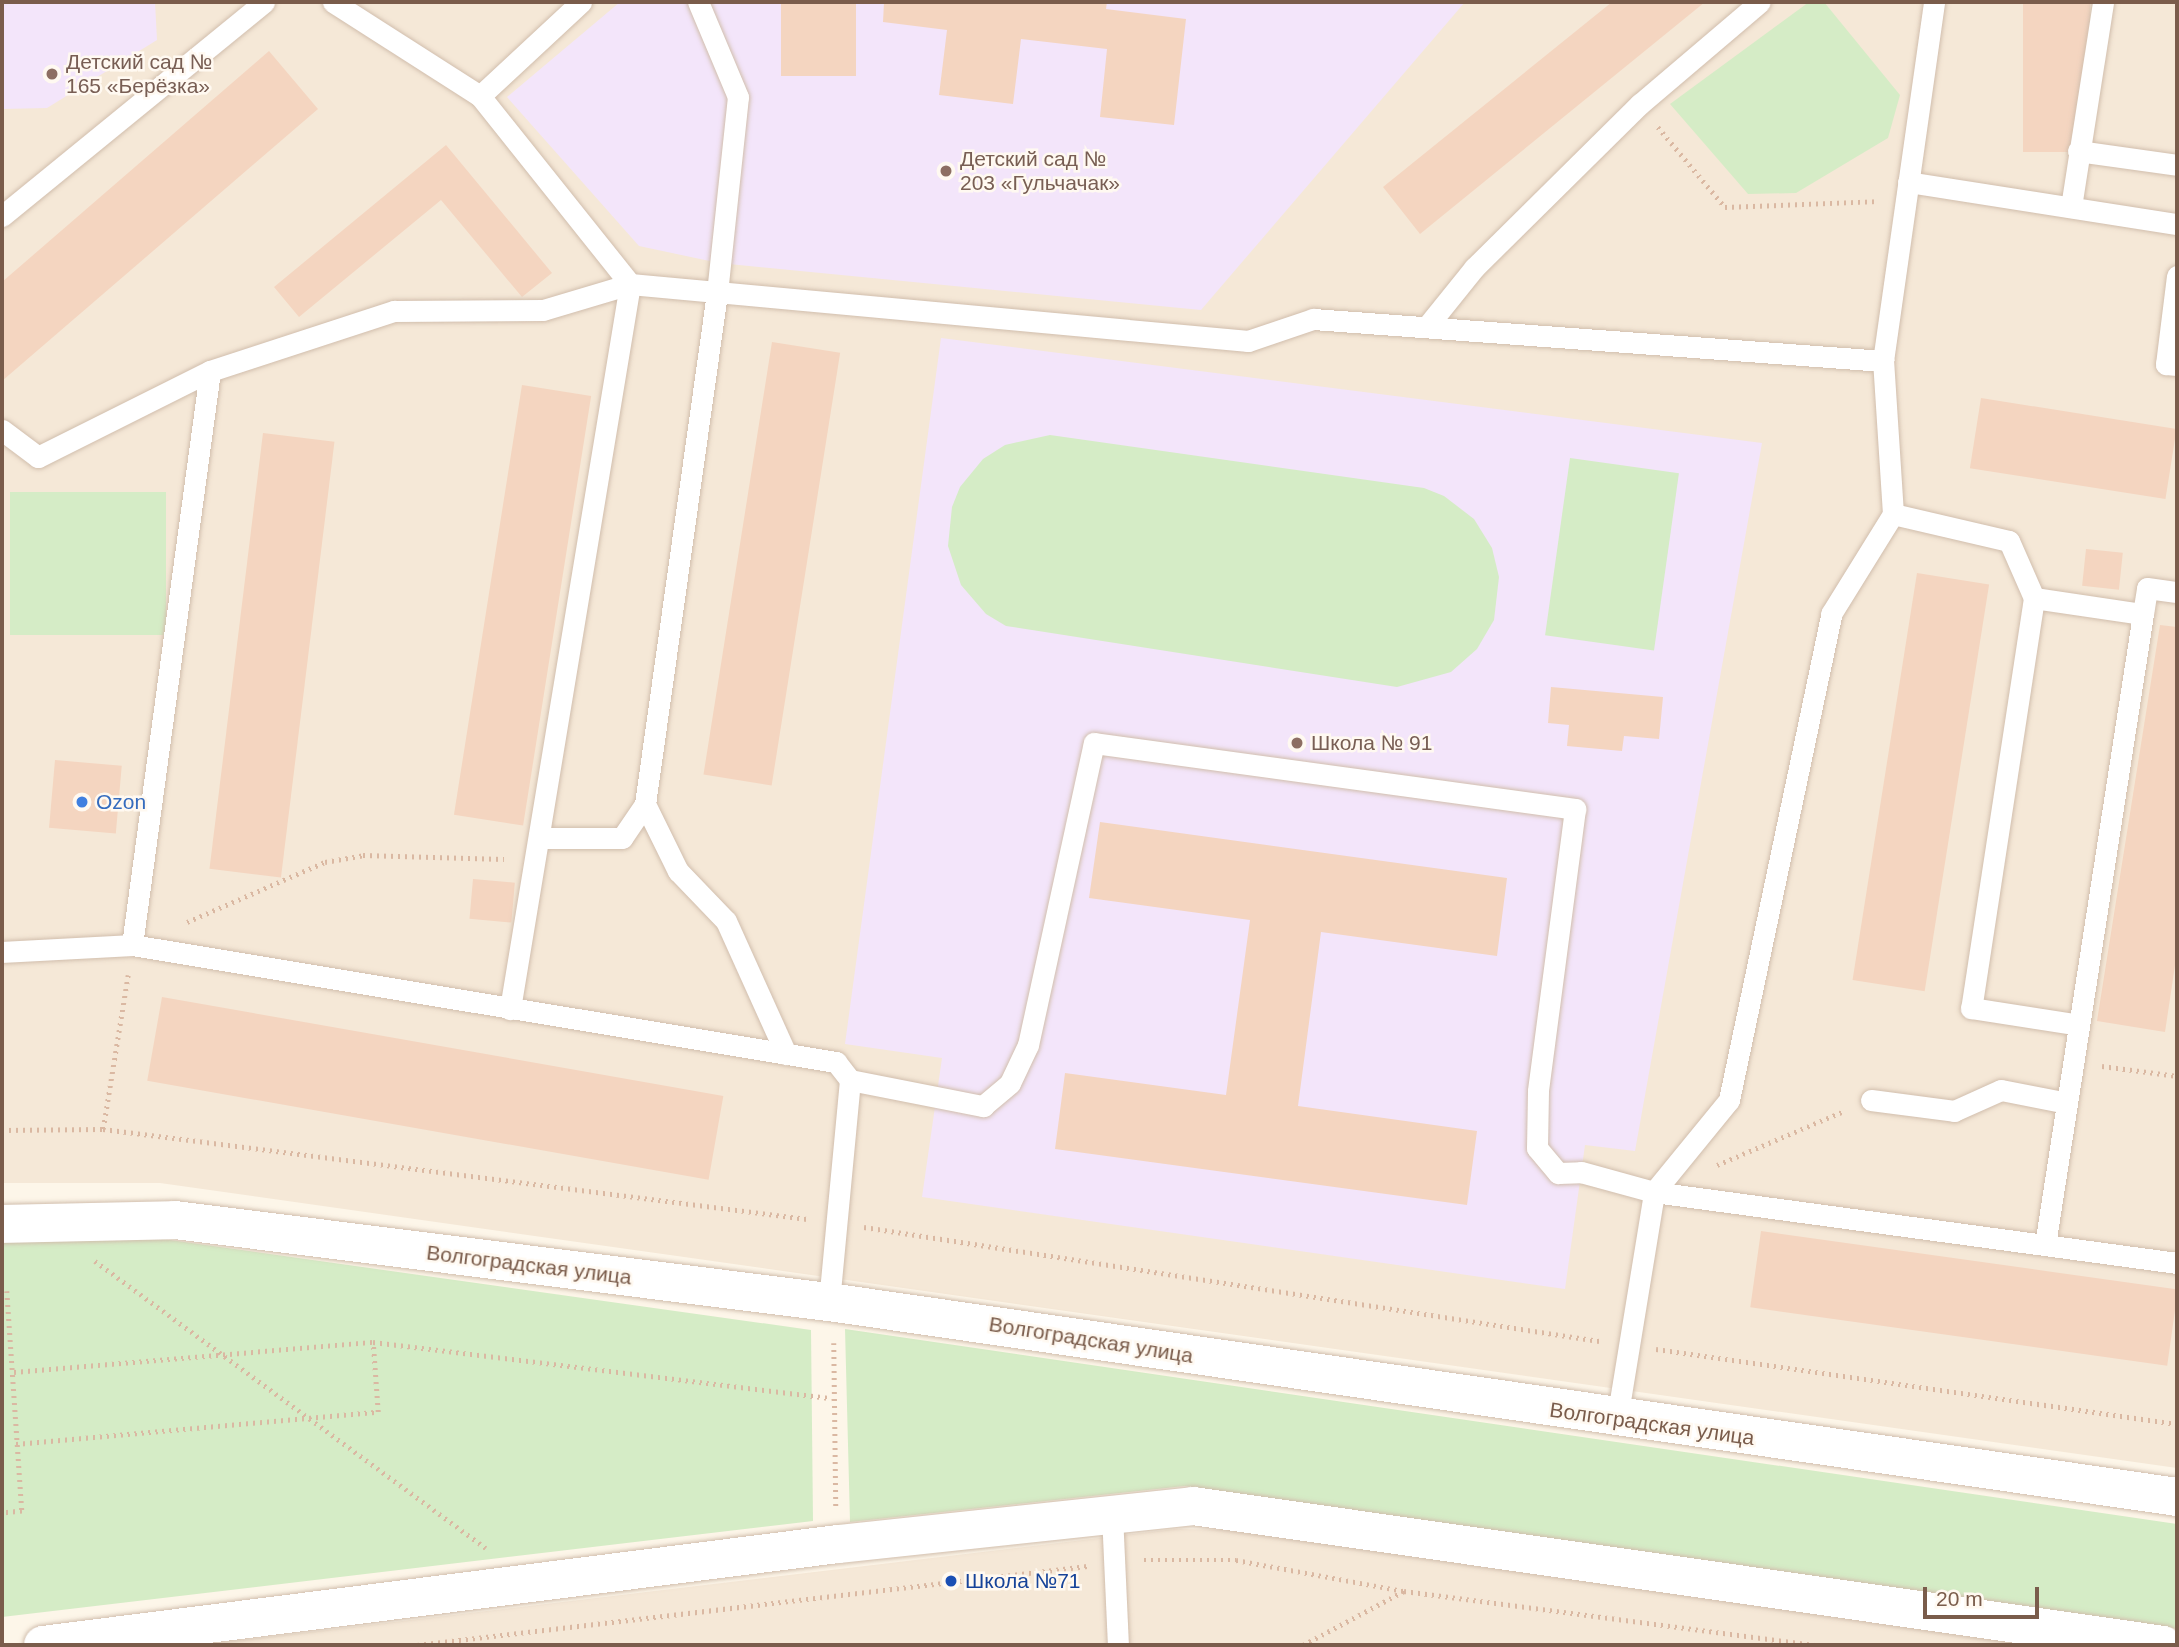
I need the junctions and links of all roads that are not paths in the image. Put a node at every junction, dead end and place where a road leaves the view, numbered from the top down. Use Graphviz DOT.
graph roads {
  1 [pos="264,2"];
  2 [pos="333,2"];
  3 [pos="582,2"];
  4 [pos="698,2"];
  5 [pos="1760,2"];
  6 [pos="1934,2"];
  7 [pos="2102,2"];
  8 [pos="480,96"];
  9 [pos="2078,151"];
  10 [pos="2177,165"];
  11 [pos="1908,182"];
  12 [pos="2071,207"];
  13 [pos="2,216"];
  14 [pos="2177,224"];
  15 [pos="2177,276"];
  16 [pos="631,284"];
  17 [pos="717,292"];
  18 [pos="1429,324"];
  19 [pos="1883,361"];
  20 [pos="2177,365"];
  21 [pos="210,371"];
  22 [pos="2,430"];
  23 [pos="1893,514"];
  24 [pos="2177,593"];
  25 [pos="2034,598"];
  26 [pos="2143,614"];
  27 [pos="645,804"];
  28 [pos="538,845"];
  29 [pos="132,945"];
  30 [pos="2,952"];
  31 [pos="510,1009"];
  32 [pos="2079,1025"];
  33 [pos="786,1054"];
  34 [pos="850,1080"];
  35 [pos="1871,1100"];
  36 [pos="2067,1103"];
  37 [pos="1654,1192"];
  38 [pos="2,1224"];
  39 [pos="2045,1245"];
  40 [pos="2177,1263"];
  41 [pos="832,1303"];
  42 [pos="1618,1419"];
  43 [pos="2177,1497"];
  44 [pos="1112,1514"];
  45 [pos="43,1645"];
  46 [pos="1118,1645"];
  47 [pos="2163,1645"];
  1 -- 13 [label="lane"];
  2 -- 8 [label="lane"];
  3 -- 8 [label="lane"];
  4 -- 17 [label="lane"];
  5 -- 18 [label="lane"];
  6 -- 11 [label="lane"];
  7 -- 9 [label="lane"];
  8 -- 16 [label="lane"];
  9 -- 10 [label="lane"];
  9 -- 12 [label="lane"];
  11 -- 12 [label="lane"];
  11 -- 19 [label="lane"];
  12 -- 14 [label="lane"];
  15 -- 20 [label="lane"];
  16 -- 17 [label="lane"];
  16 -- 21 [label="lane"];
  16 -- 28 [label="lane"];
  17 -- 18 [label="lane"];
  17 -- 27 [label="lane"];
  18 -- 19 [label="lane"];
  19 -- 23 [label="lane"];
  21 -- 22 [label="lane"];
  21 -- 29 [label="lane"];
  23 -- 25 [label="lane"];
  23 -- 37 [label="lane"];
  24 -- 26 [label="lane"];
  25 -- 26 [label="lane"];
  25 -- 32 [label="lane"];
  26 -- 32 [label="lane"];
  27 -- 28 [label="lane"];
  27 -- 33 [label="lane"];
  28 -- 31 [label="lane"];
  29 -- 30 [label="lane"];
  29 -- 31 [label="lane"];
  31 -- 33 [label="lane"];
  32 -- 36 [label="lane"];
  33 -- 34 [label="lane"];
  34 -- 37 [label="lane"];
  34 -- 41 [label="lane"];
  35 -- 36 [label="lane"];
  36 -- 39 [label="lane"];
  37 -- 39 [label="lane"];
  37 -- 42 [label="lane"];
  38 -- 41 [label="main road, Волгоградская улица"];
  39 -- 40 [label="lane"];
  41 -- 42 [label="main road, Волгоградская улица"];
  42 -- 43 [label="main road, Волгоградская улица"];
  44 -- 45 [label="main road"];
  44 -- 46 [label="lane"];
  44 -- 47 [label="main road"];
}
